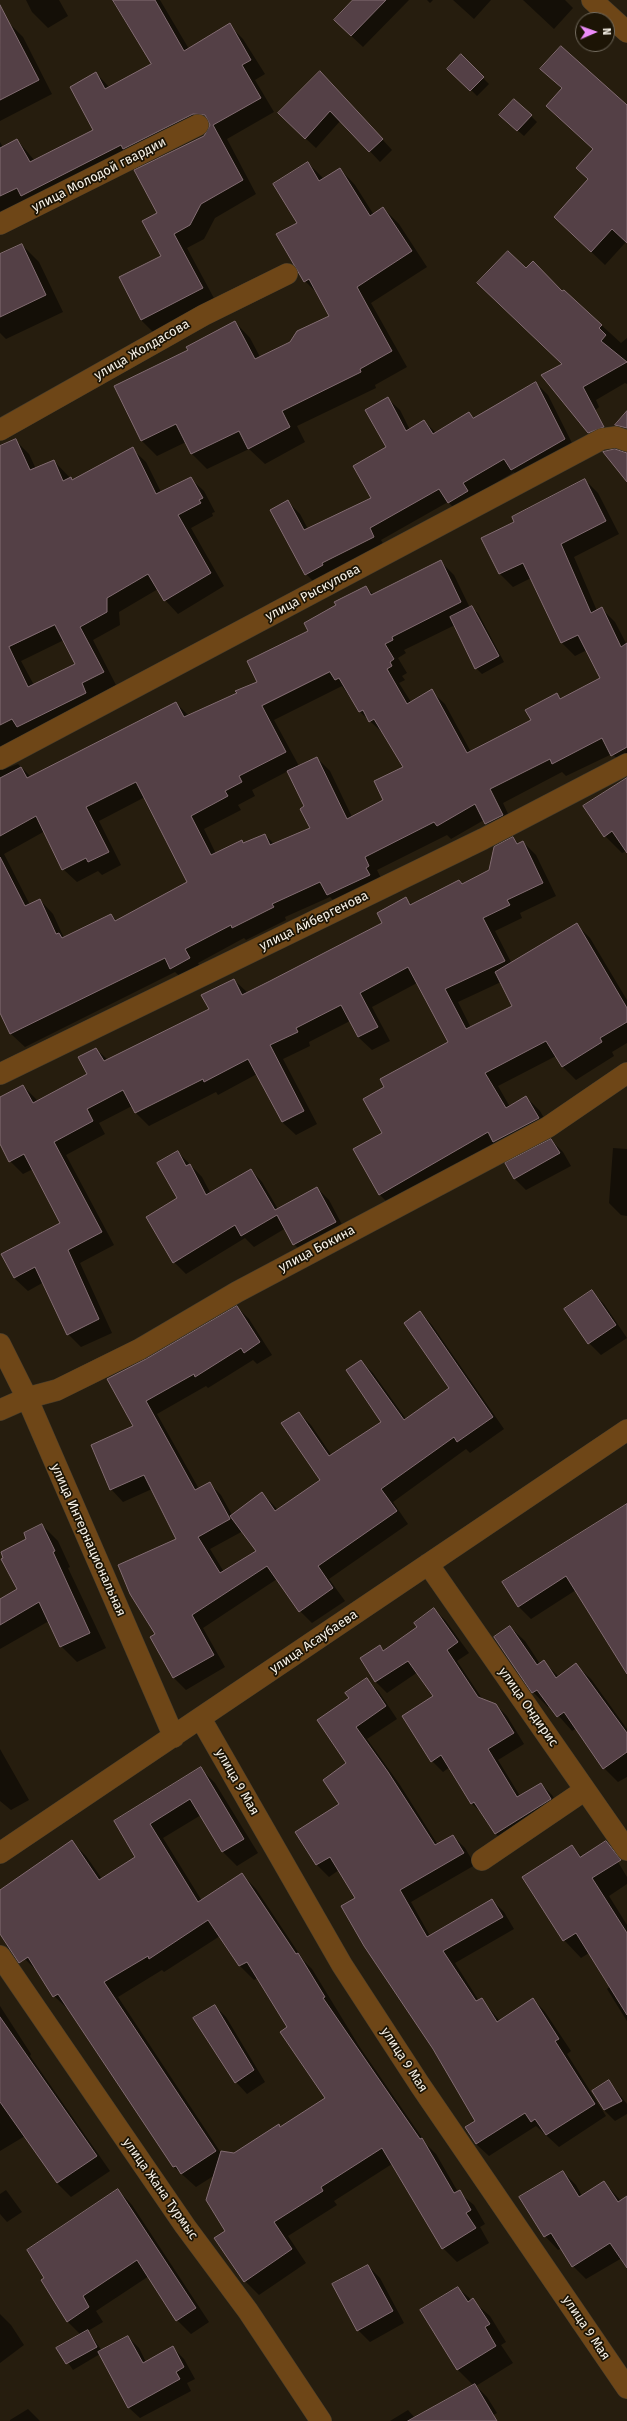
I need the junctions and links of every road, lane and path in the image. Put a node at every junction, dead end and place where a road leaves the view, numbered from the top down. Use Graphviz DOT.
graph roads {
  1 [pos="592,0"];
  2 [pos="627,32"];
  3 [pos="198,125"];
  4 [pos="0,224"];
  5 [pos="287,274"];
  6 [pos="0,430"];
  7 [pos="627,441"];
  8 [pos="0,759"];
  9 [pos="627,764"];
  10 [pos="627,1073"];
  11 [pos="0,1074"];
  12 [pos="0,1344"];
  13 [pos="27,1398"];
  14 [pos="0,1410"];
  15 [pos="627,1430"];
  16 [pos="428,1564"];
  17 [pos="201,1719"];
  18 [pos="174,1737"];
  19 [pos="586,1790"];
  20 [pos="627,1850"];
  21 [pos="0,1853"];
  22 [pos="482,1860"];
  23 [pos="0,1956"];
  24 [pos="627,2388"];
  25 [pos="321,2421"];
  1 -- 2 [label="street"];
  3 -- 4 [label="street, улица Молодой гвардии"];
  5 -- 6 [label="street, улица Жолдасова"];
  7 -- 8 [label="street, улица Рыскулова"];
  9 -- 11 [label="street, улица Айбергенова"];
  10 -- 13 [label="street, улица Бокина"];
  12 -- 13 [label="street, улица Интернациональная"];
  13 -- 14 [label="street, улица Бокина"];
  13 -- 18 [label="street, улица Интернациональная"];
  15 -- 16 [label="street, улица Асаубаева"];
  16 -- 17 [label="street, улица Асаубаева"];
  16 -- 19 [label="street, улица Ондирис"];
  17 -- 18 [label="street, улица Асаубаева"];
  17 -- 24 [label="street, улица 9 Мая"];
  18 -- 21 [label="street, улица Асаубаева"];
  19 -- 20 [label="street, улица Ондирис"];
  19 -- 22 [label="street"];
  23 -- 25 [label="street, улица Жана Турмыс"];
}
